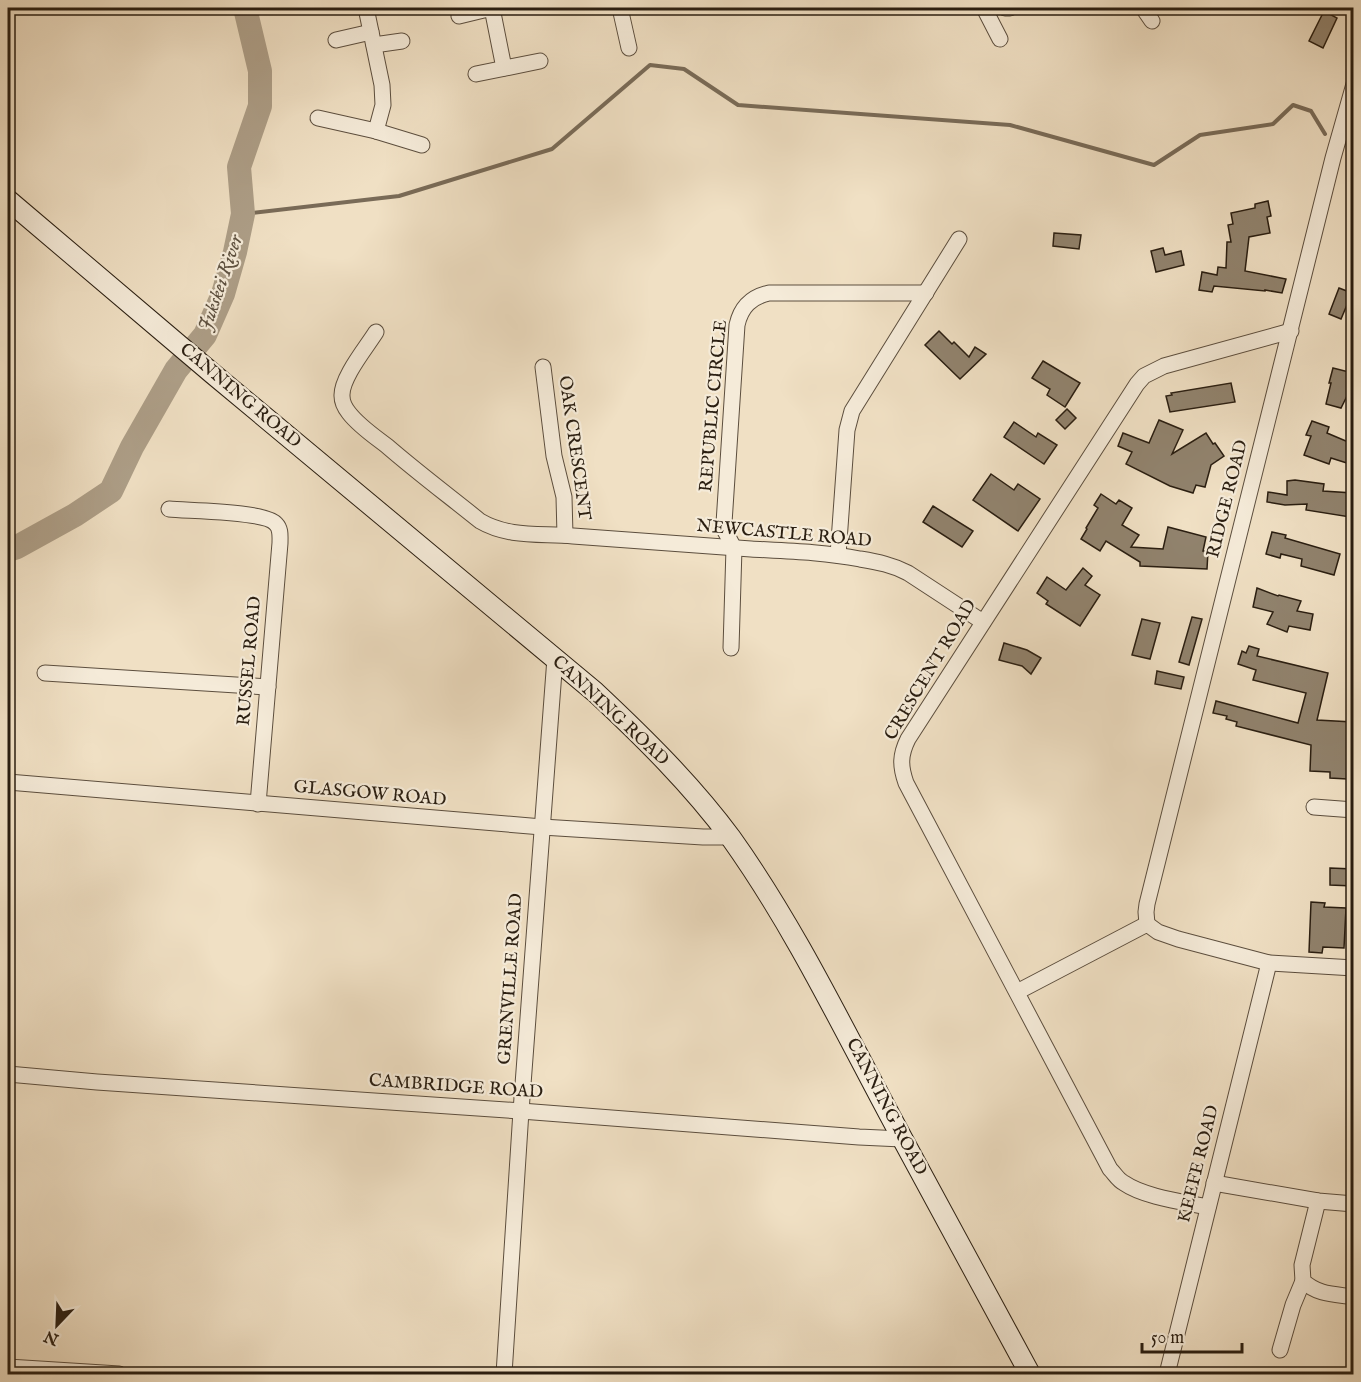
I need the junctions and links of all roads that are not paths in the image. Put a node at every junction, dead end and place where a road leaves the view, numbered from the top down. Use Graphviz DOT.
graph roads {
  1 [pos="366,8"];
  2 [pos="620,8"];
  3 [pos="984,8"];
  4 [pos="1005,8"];
  5 [pos="1010,8"];
  6 [pos="1143,8"];
  7 [pos="459,16"];
  8 [pos="1152,21"];
  9 [pos="373,39"];
  10 [pos="1000,39"];
  11 [pos="336,40"];
  12 [pos="402,41"];
  13 [pos="629,48"];
  14 [pos="540,61"];
  15 [pos="504,68"];
  16 [pos="476,74"];
  17 [pos="1353,84"];
  18 [pos="318,118"];
  19 [pos="376,131"];
  20 [pos="422,145"];
  21 [pos="8,200"];
  22 [pos="959,239"];
  23 [pos="926,293"];
  24 [pos="1291,331"];
  25 [pos="376,332"];
  26 [pos="543,367"];
  27 [pos="169,510"];
  28 [pos="565,535"];
  29 [pos="734,548"];
  30 [pos="838,555"];
  31 [pos="983,621"];
  32 [pos="731,648"];
  33 [pos="555,658"];
  34 [pos="45,673"];
  35 [pos="268,687"];
  36 [pos="8,782"];
  37 [pos="258,804"];
  38 [pos="1314,807"];
  39 [pos="1353,810"];
  40 [pos="542,827"];
  41 [pos="729,837"];
  42 [pos="1147,924"];
  43 [pos="1269,963"];
  44 [pos="1353,968"];
  45 [pos="1017,992"];
  46 [pos="8,1074"];
  47 [pos="521,1111"];
  48 [pos="902,1139"];
  49 [pos="1214,1183"];
  50 [pos="1318,1201"];
  51 [pos="1353,1204"];
  52 [pos="1208,1207"];
  53 [pos="1303,1281"];
  54 [pos="1353,1297"];
  55 [pos="1280,1350"];
  56 [pos="8,1367"];
  57 [pos="24,1371"];
  58 [pos="114,1374"];
  59 [pos="119,1374"];
  60 [pos="504,1374"];
  61 [pos="1030,1374"];
  62 [pos="1167,1374"];
  1 -- 9 [label="street"];
  2 -- 13 [label="street"];
  3 -- 10 [label="street"];
  4 -- 5 [label="street"];
  6 -- 8 [label="street"];
  7 -- 15 [label="street"];
  9 -- 11 [label="street"];
  9 -- 12 [label="street"];
  9 -- 19 [label="street"];
  14 -- 15 [label="street"];
  15 -- 16 [label="street"];
  17 -- 24 [label="street, RIDGE ROAD"];
  18 -- 19 [label="street"];
  19 -- 20 [label="street"];
  21 -- 33 [label="main road, CANNING ROAD"];
  22 -- 23 [label="street"];
  23 -- 29 [label="street, REPUBLIC CIRCLE"];
  23 -- 30 [label="street"];
  24 -- 31 [label="street, CRESCENT ROAD"];
  24 -- 42 [label="street, RIDGE ROAD"];
  25 -- 28 [label="street, NEWCASTLE ROAD"];
  26 -- 28 [label="street, OAK CRESCENT"];
  27 -- 35 [label="street, RUSSEL ROAD"];
  28 -- 29 [label="street, NEWCASTLE ROAD"];
  29 -- 30 [label="street, NEWCASTLE ROAD"];
  29 -- 32 [label="street"];
  30 -- 31 [label="street, NEWCASTLE ROAD"];
  31 -- 45 [label="street, CRESCENT ROAD"];
  33 -- 40 [label="street, GRENVILLE ROAD"];
  33 -- 41 [label="main road, CANNING ROAD"];
  34 -- 35 [label="street"];
  35 -- 37 [label="street, RUSSEL ROAD"];
  36 -- 37 [label="street, GLASGOW ROAD"];
  37 -- 40 [label="street, GLASGOW ROAD"];
  38 -- 39 [label="street"];
  40 -- 41 [label="street, GLASGOW ROAD"];
  40 -- 47 [label="street, GRENVILLE ROAD"];
  41 -- 48 [label="main road, CANNING ROAD"];
  42 -- 43 [label="street"];
  42 -- 45 [label="street"];
  43 -- 44 [label="street"];
  43 -- 49 [label="street, KEEFE ROAD"];
  45 -- 52 [label="street, CRESCENT ROAD"];
  46 -- 47 [label="street, CAMBRIDGE ROAD"];
  47 -- 48 [label="street, CAMBRIDGE ROAD"];
  47 -- 60 [label="street, GRENVILLE ROAD"];
  48 -- 61 [label="main road, CANNING ROAD"];
  49 -- 50 [label="street"];
  49 -- 52 [label="street, KEEFE ROAD"];
  50 -- 51 [label="street"];
  50 -- 53 [label="street"];
  52 -- 62 [label="street, KEEFE ROAD"];
  53 -- 54 [label="street"];
  53 -- 55 [label="street"];
  56 -- 57 [label="street"];
  57 -- 58 [label="street"];
  58 -- 59 [label="street"];
}
